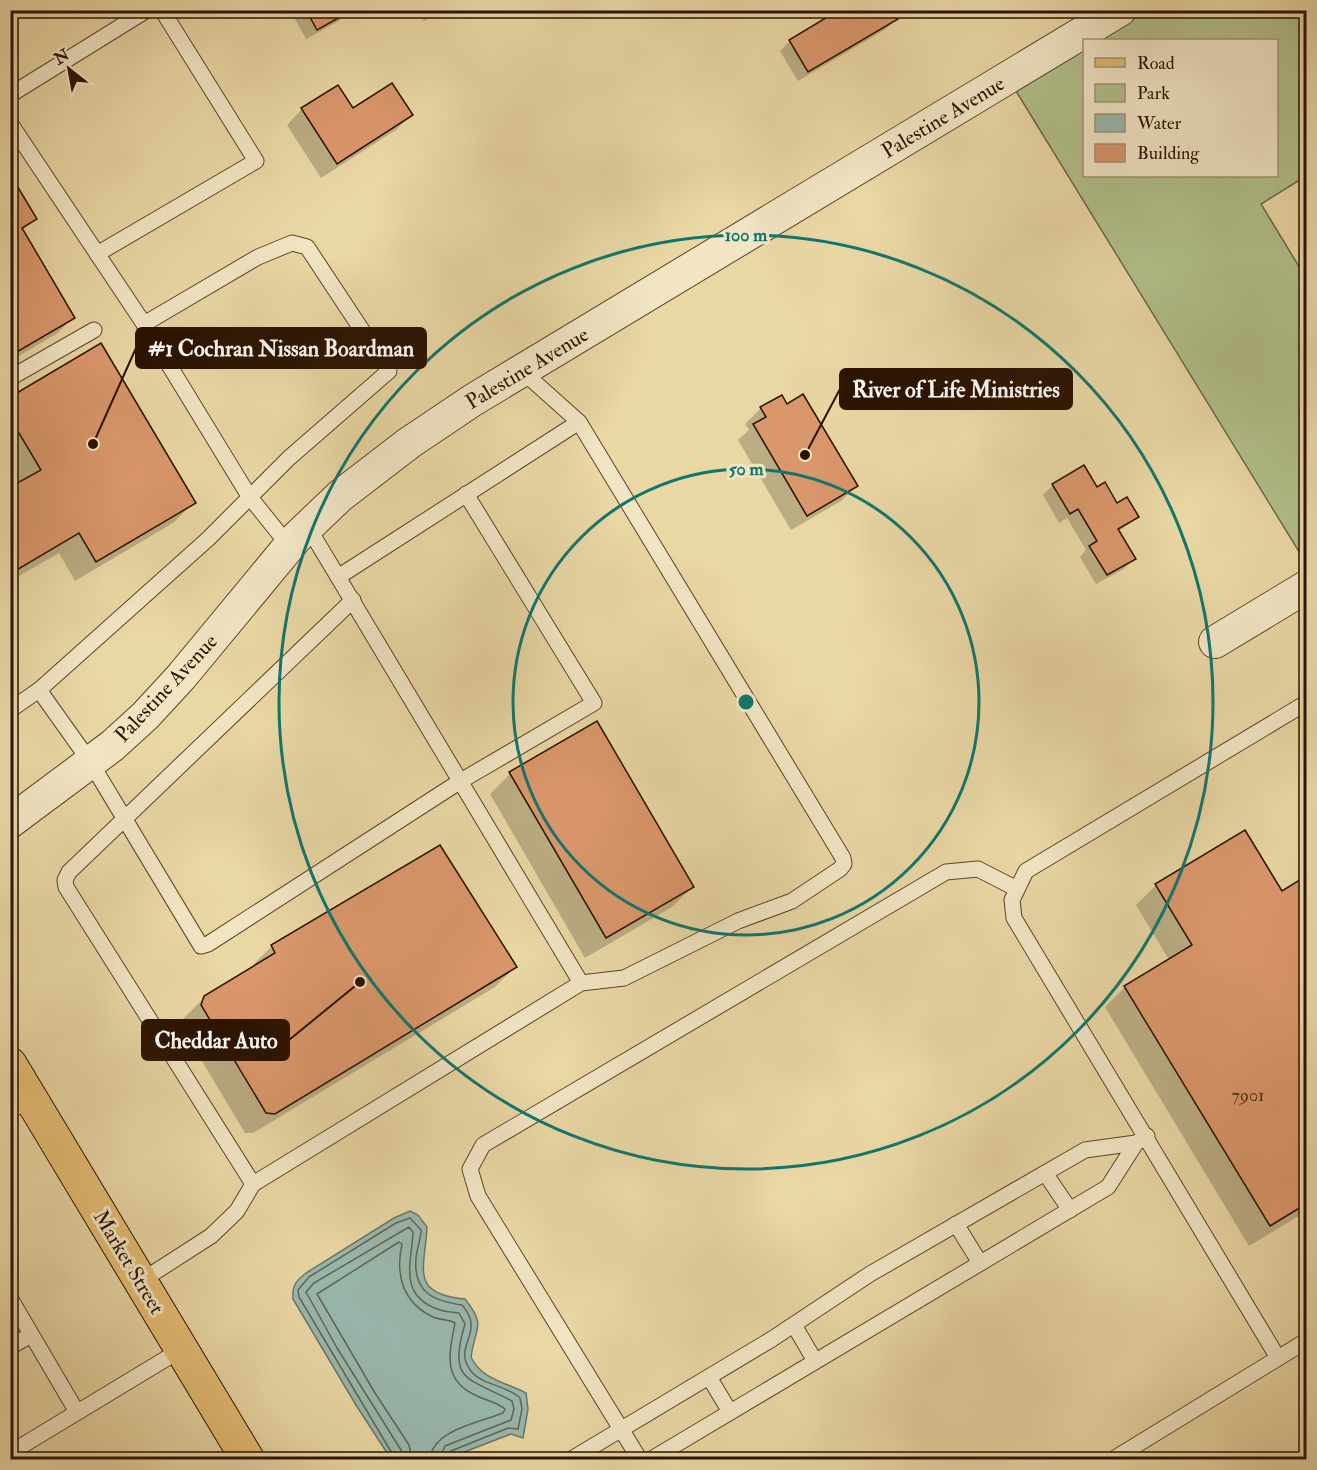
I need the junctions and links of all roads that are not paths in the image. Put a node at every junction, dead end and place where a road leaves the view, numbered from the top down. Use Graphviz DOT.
graph roads {
  1 [pos="147,10"];
  2 [pos="162,10"];
  3 [pos="1120,10"];
  4 [pos="10,94"];
  5 [pos="10,123"];
  6 [pos="98,254"];
  7 [pos="144,324"];
  8 [pos="94,330"];
  9 [pos="521,370"];
  10 [pos="10,378"];
  11 [pos="579,422"];
  12 [pos="466,494"];
  13 [pos="249,496"];
  14 [pos="298,536"];
  15 [pos="338,577"];
  16 [pos="1306,587"];
  17 [pos="353,600"];
  18 [pos="1215,642"];
  19 [pos="39,690"];
  20 [pos="1304,709"];
  21 [pos="10,710"];
  22 [pos="91,762"];
  23 [pos="459,782"];
  24 [pos="126,818"];
  25 [pos="10,822"];
  26 [pos="1017,889"];
  27 [pos="581,983"];
  28 [pos="10,1064"];
  29 [pos="21,1105"];
  30 [pos="1141,1139"];
  31 [pos="1046,1173"];
  32 [pos="253,1184"];
  33 [pos="1070,1210"];
  34 [pos="956,1224"];
  35 [pos="980,1263"];
  36 [pos="141,1281"];
  37 [pos="10,1298"];
  38 [pos="794,1325"];
  39 [pos="32,1335"];
  40 [pos="1306,1341"];
  41 [pos="10,1347"];
  42 [pos="182,1349"];
  43 [pos="1278,1358"];
  44 [pos="815,1362"];
  45 [pos="709,1377"];
  46 [pos="77,1412"];
  47 [pos="730,1412"];
  48 [pos="621,1429"];
  49 [pos="10,1453"];
  50 [pos="248,1460"];
  51 [pos="570,1460"];
  52 [pos="640,1460"];
  53 [pos="651,1460"];
  54 [pos="1112,1460"];
  1 -- 4 [label="lane"];
  2 -- 6 [label="lane"];
  3 -- 9 [label="street, Palestine Avenue"];
  5 -- 6 [label="lane"];
  6 -- 7 [label="lane"];
  7 -- 13 [label="lane"];
  7 -- 13 [label="lane"];
  8 -- 10 [label="lane"];
  9 -- 11 [label="lane"];
  9 -- 14 [label="street, Palestine Avenue"];
  11 -- 12 [label="lane"];
  11 -- 27 [label="lane"];
  12 -- 15 [label="lane"];
  12 -- 23 [label="lane"];
  13 -- 14 [label="lane"];
  13 -- 19 [label="lane"];
  14 -- 15 [label="lane"];
  14 -- 22 [label="street, Palestine Avenue"];
  15 -- 17 [label="lane"];
  16 -- 18 [label="street"];
  17 -- 23 [label="lane"];
  17 -- 24 [label="lane"];
  19 -- 21 [label="lane"];
  19 -- 22 [label="lane"];
  20 -- 26 [label="lane"];
  22 -- 24 [label="lane"];
  22 -- 25 [label="street, Palestine Avenue"];
  23 -- 24 [label="lane"];
  23 -- 27 [label="lane"];
  24 -- 32 [label="lane"];
  26 -- 30 [label="lane"];
  26 -- 48 [label="lane"];
  27 -- 32 [label="lane"];
  28 -- 29 [label="main road, Market Street"];
  29 -- 36 [label="main road, Market Street"];
  30 -- 31 [label="lane"];
  30 -- 33 [label="lane"];
  30 -- 43 [label="lane"];
  31 -- 33 [label="lane"];
  31 -- 34 [label="lane"];
  32 -- 36 [label="lane"];
  33 -- 35 [label="lane"];
  34 -- 35 [label="lane"];
  34 -- 38 [label="lane"];
  35 -- 44 [label="lane"];
  36 -- 42 [label="main road, Market Street"];
  37 -- 39 [label="lane"];
  38 -- 44 [label="lane"];
  38 -- 45 [label="lane"];
  39 -- 41 [label="lane"];
  39 -- 46 [label="lane"];
  40 -- 43 [label="lane"];
  42 -- 46 [label="lane"];
  42 -- 50 [label="main road, Market Street"];
  43 -- 54 [label="lane"];
  44 -- 47 [label="lane"];
  45 -- 47 [label="lane"];
  45 -- 48 [label="lane"];
  46 -- 49 [label="lane"];
  47 -- 53 [label="lane"];
  48 -- 51 [label="lane"];
  48 -- 52 [label="lane"];
}
